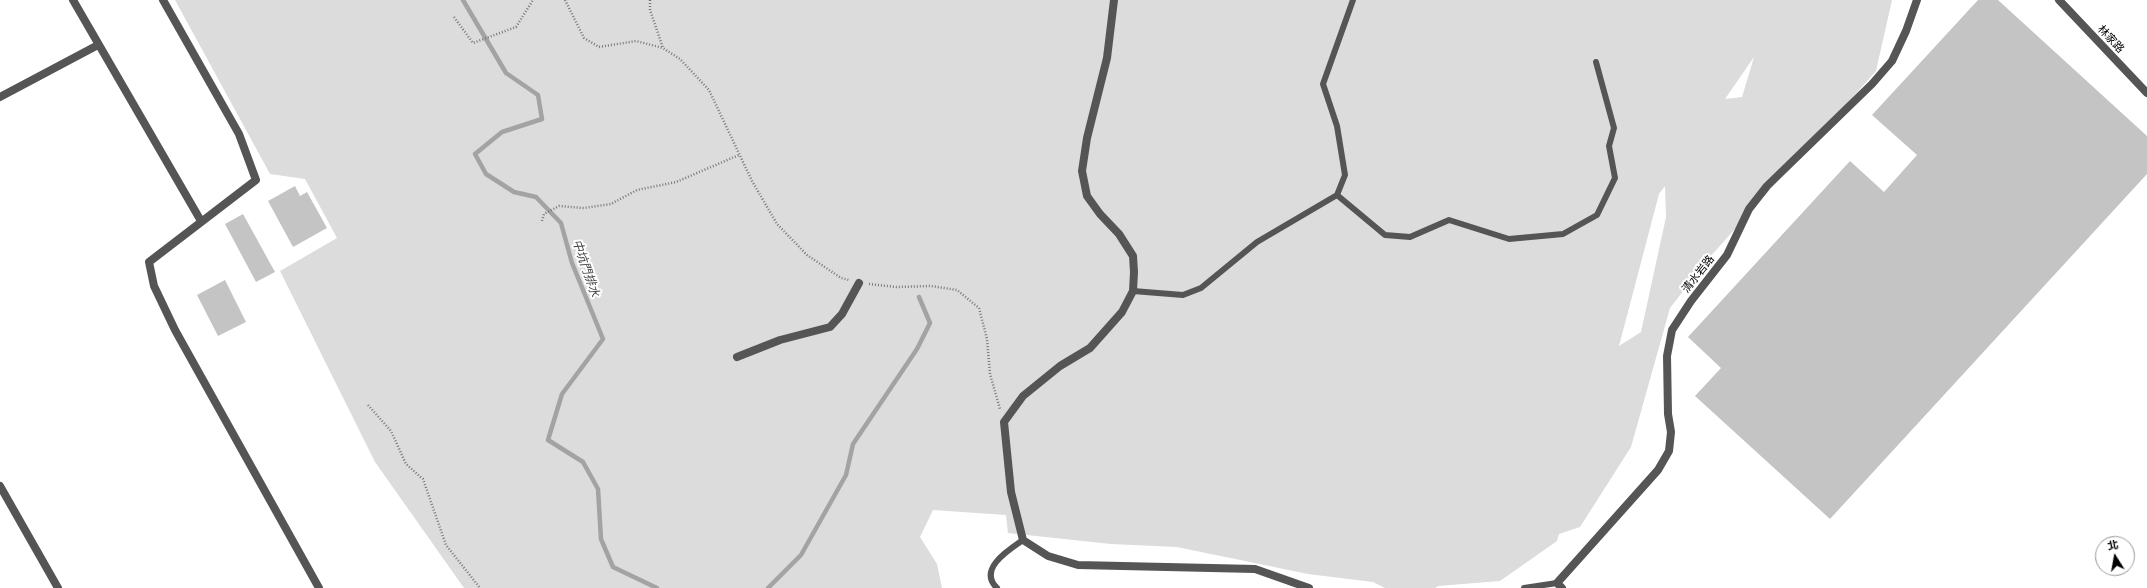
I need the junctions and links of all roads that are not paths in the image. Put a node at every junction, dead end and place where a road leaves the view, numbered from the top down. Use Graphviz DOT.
graph roads {
  1 [pos="73,0"];
  2 [pos="163,0"];
  3 [pos="1114,0"];
  4 [pos="1353,0"];
  5 [pos="1917,0"];
  6 [pos="2059,0"];
  7 [pos="98,45"];
  8 [pos="1596,62"];
  9 [pos="2147,93"];
  10 [pos="0,97"];
  11 [pos="1337,195"];
  12 [pos="201,221"];
  13 [pos="859,283"];
  14 [pos="1133,291"];
  15 [pos="737,357"];
  16 [pos="0,486"];
  17 [pos="1023,540"];
  18 [pos="1559,586"];
  19 [pos="58,588"];
  20 [pos="319,588"];
  21 [pos="997,588"];
  22 [pos="1309,588"];
  23 [pos="1524,588"];
  1 -- 7 [label="street"];
  2 -- 12 [label="street"];
  3 -- 14 [label="street"];
  4 -- 11 [label="lane"];
  5 -- 18 [label="street, 清水岩路"];
  6 -- 9 [label="street, 林家路"];
  7 -- 10 [label="street"];
  7 -- 12 [label="street"];
  8 -- 11 [label="lane"];
  11 -- 14 [label="lane"];
  12 -- 20 [label="street"];
  13 -- 15 [label="street"];
  14 -- 17 [label="street"];
  16 -- 19 [label="street"];
  17 -- 21 [label="lane"];
  17 -- 22 [label="street"];
  18 -- 23 [label="lane"];
}
